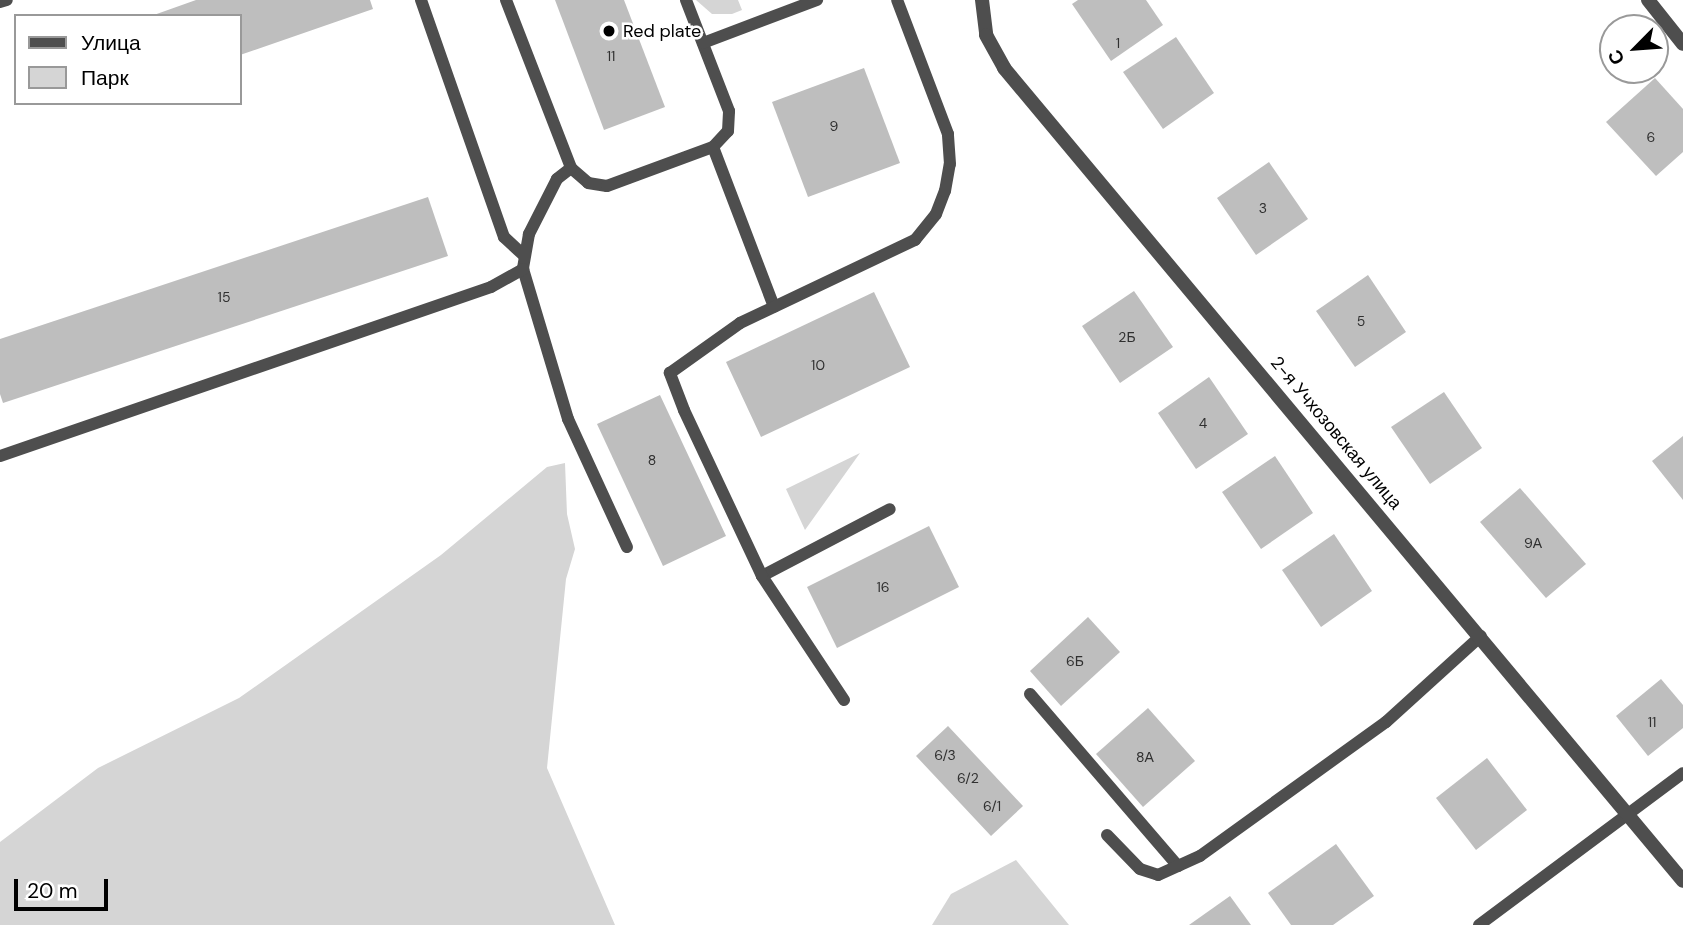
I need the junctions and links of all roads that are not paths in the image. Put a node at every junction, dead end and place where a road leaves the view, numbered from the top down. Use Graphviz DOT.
graph roads {
  1 [pos="7,0"];
  2 [pos="421,0"];
  3 [pos="506,0"];
  4 [pos="686,0"];
  5 [pos="817,0"];
  6 [pos="897,0"];
  7 [pos="982,0"];
  8 [pos="1648,0"];
  9 [pos="0,2"];
  10 [pos="703,43"];
  11 [pos="1683,44"];
  12 [pos="713,147"];
  13 [pos="571,168"];
  14 [pos="523,255"];
  15 [pos="523,269"];
  16 [pos="774,307"];
  17 [pos="0,456"];
  18 [pos="890,509"];
  19 [pos="627,547"];
  20 [pos="762,576"];
  21 [pos="1481,636"];
  22 [pos="1030,694"];
  23 [pos="844,700"];
  24 [pos="1683,773"];
  25 [pos="1629,816"];
  26 [pos="1107,835"];
  27 [pos="1178,866"];
  28 [pos="1683,881"];
  29 [pos="1479,925"];
  1 -- 9 [label="lane"];
  2 -- 14 [label="lane"];
  3 -- 13 [label="lane"];
  4 -- 10 [label="lane"];
  5 -- 10 [label="lane"];
  6 -- 16 [label="lane"];
  7 -- 21 [label="street, 2-я Учхозовская улица"];
  8 -- 11 [label="street"];
  10 -- 12 [label="lane"];
  12 -- 13 [label="lane"];
  12 -- 16 [label="lane"];
  13 -- 14 [label="lane"];
  14 -- 15 [label="lane"];
  15 -- 17 [label="lane"];
  15 -- 19 [label="lane"];
  16 -- 20 [label="lane"];
  18 -- 20 [label="lane"];
  20 -- 23 [label="lane"];
  21 -- 25 [label="street, 2-я Учхозовская улица"];
  21 -- 27 [label="lane"];
  22 -- 27 [label="lane"];
  24 -- 25 [label="lane"];
  25 -- 28 [label="street, 2-я Учхозовская улица"];
  25 -- 29 [label="lane"];
  26 -- 27 [label="lane"];
}
